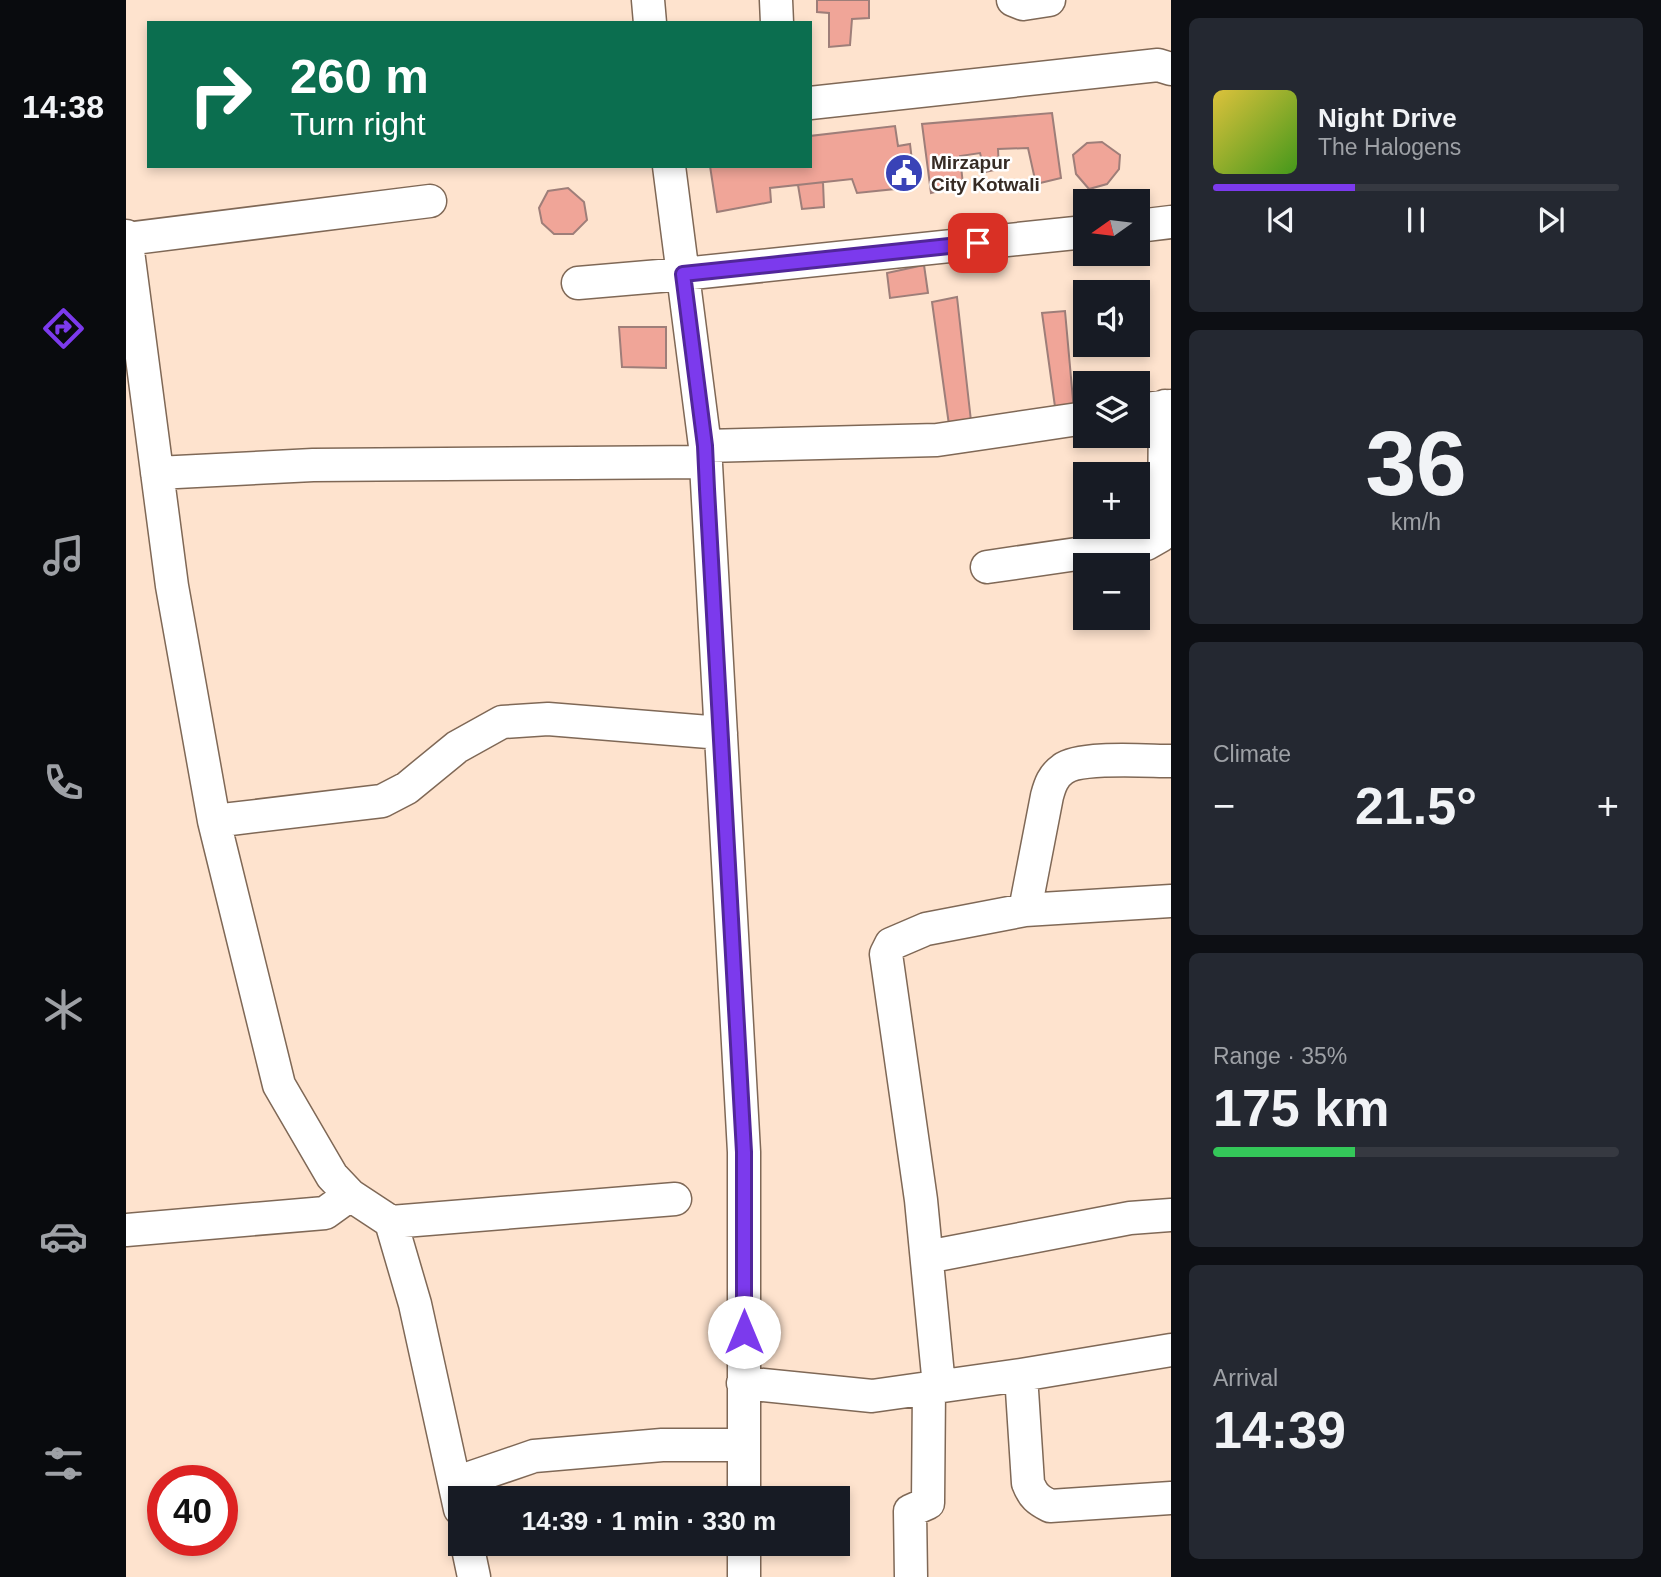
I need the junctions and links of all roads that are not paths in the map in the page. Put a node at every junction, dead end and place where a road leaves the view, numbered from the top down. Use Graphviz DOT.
graph roads {
  1 [pos="648,0"];
  2 [pos="776,0"];
  3 [pos="1013,0"];
  4 [pos="1049,0"];
  5 [pos="650,21"];
  6 [pos="777,21"];
  7 [pos="1171,69"];
  8 [pos="812,103"];
  9 [pos="669,168"];
  10 [pos="430,201"];
  11 [pos="1171,222"];
  12 [pos="1150,225"];
  13 [pos="1073,233"];
  14 [pos="126,238"];
  15 [pos="683,274"];
  16 [pos="578,283"];
  17 [pos="1158,408"];
  18 [pos="1073,420"];
  19 [pos="705,454"];
  20 [pos="157,473"];
  21 [pos="987,567"];
  22 [pos="721,733"];
  23 [pos="1171,761"];
  24 [pos="214,821"];
  25 [pos="1171,901"];
  26 [pos="1025,910"];
  27 [pos="350,1195"];
  28 [pos="676,1199"];
  29 [pos="1171,1214"];
  30 [pos="391,1222"];
  31 [pos="126,1230"];
  32 [pos="927,1257"];
  33 [pos="1171,1350"];
  34 [pos="1021,1375"];
  35 [pos="743,1383"];
  36 [pos="934,1387"];
  37 [pos="744,1445"];
  38 [pos="456,1486"];
  39 [pos="477,1486"];
  40 [pos="744,1486"];
  41 [pos="1171,1499"];
  42 [pos="470,1556"];
  43 [pos="744,1556"];
  44 [pos="474,1577"];
  45 [pos="744,1577"];
  46 [pos="911,1577"];
  1 -- 5 [label="street"];
  2 -- 6 [label="street"];
  3 -- 4 [label="street"];
  7 -- 8 [label="street"];
  9 -- 15 [label="street"];
  10 -- 14 [label="street"];
  11 -- 12 [label="street"];
  13 -- 15 [label="street"];
  14 -- 20 [label="street"];
  15 -- 16 [label="street"];
  15 -- 19 [label="street"];
  17 -- 21 [label="street"];
  18 -- 19 [label="street"];
  19 -- 20 [label="street"];
  19 -- 22 [label="street"];
  20 -- 24 [label="street"];
  22 -- 24 [label="street"];
  22 -- 35 [label="street"];
  23 -- 26 [label="street"];
  24 -- 27 [label="street"];
  25 -- 26 [label="street"];
  26 -- 32 [label="street"];
  27 -- 30 [label="street"];
  27 -- 31 [label="street"];
  28 -- 30 [label="street"];
  29 -- 32 [label="street"];
  30 -- 38 [label="street"];
  32 -- 36 [label="street"];
  33 -- 34 [label="street"];
  34 -- 36 [label="street"];
  34 -- 41 [label="street"];
  35 -- 36 [label="street"];
  35 -- 37 [label="street"];
  36 -- 46 [label="street"];
  37 -- 39 [label="street"];
  37 -- 40 [label="street"];
  42 -- 44 [label="street"];
  43 -- 45 [label="street"];
}
